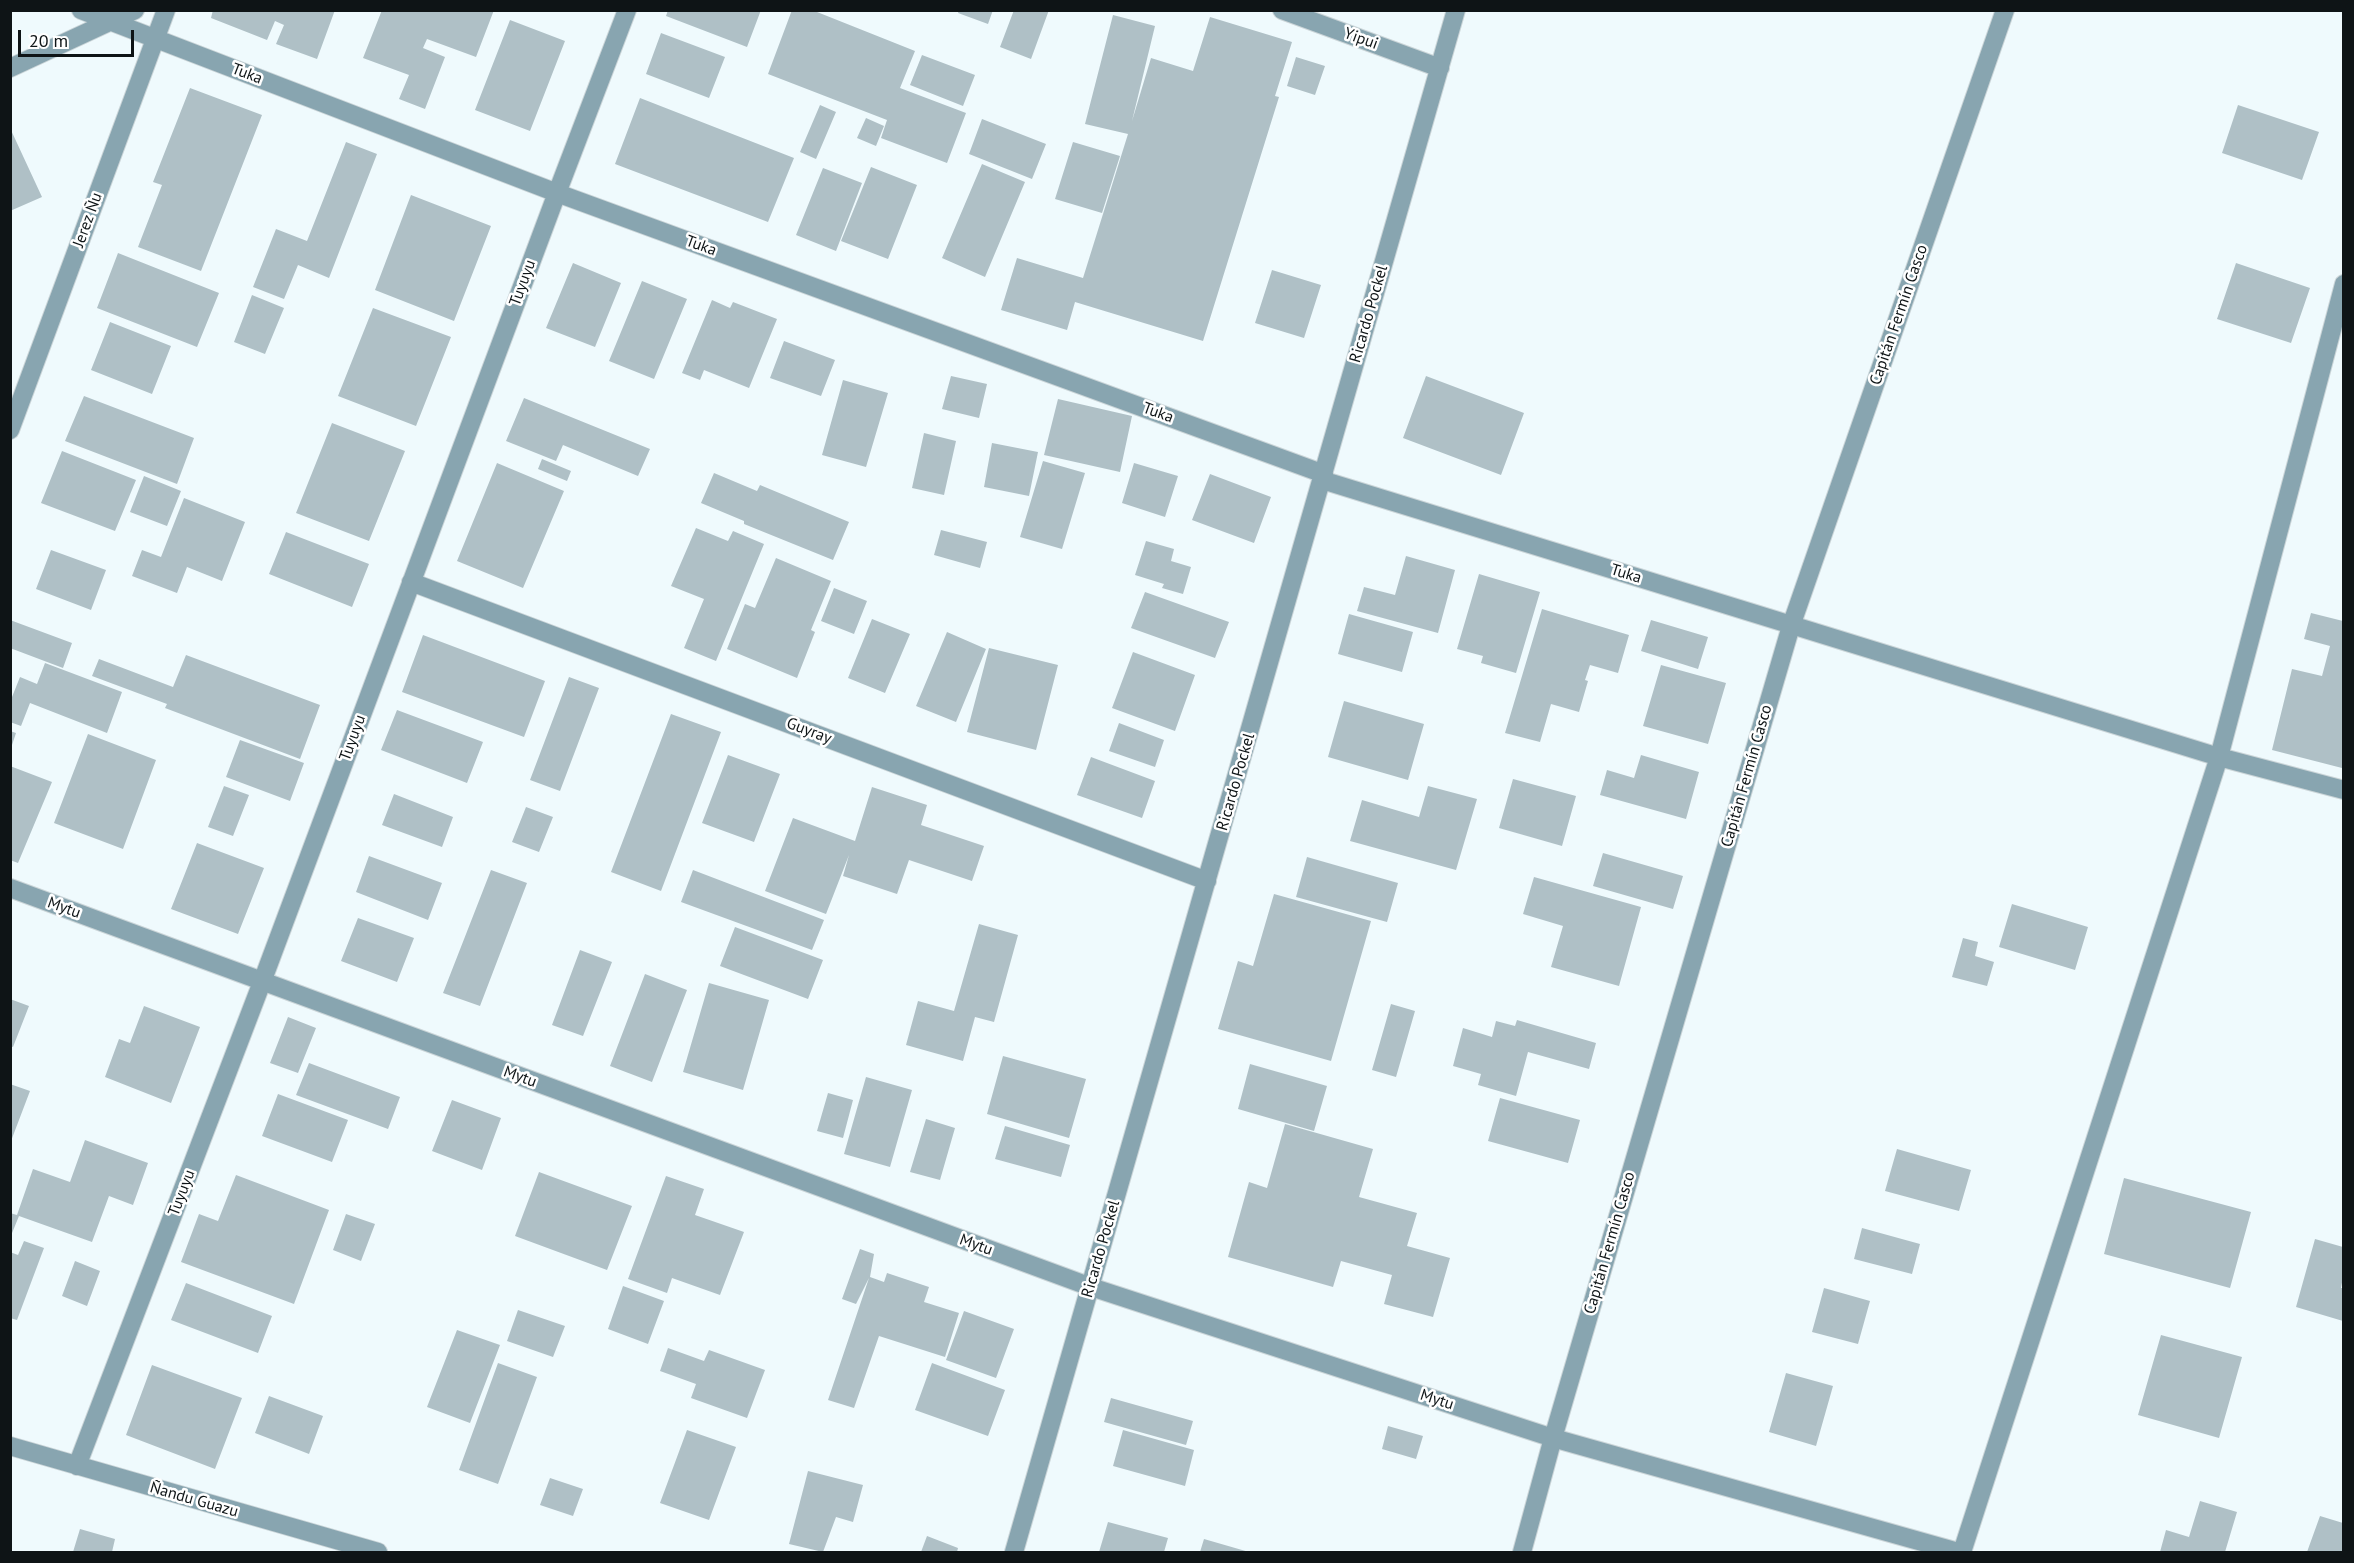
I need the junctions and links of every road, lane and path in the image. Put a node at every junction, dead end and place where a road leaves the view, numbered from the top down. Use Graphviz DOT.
graph roads {
  1 [pos="81,10"];
  2 [pos="135,10"];
  3 [pos="166,10"];
  4 [pos="627,10"];
  5 [pos="1282,10"];
  6 [pos="1456,10"];
  7 [pos="2005,10"];
  8 [pos="111,22"];
  9 [pos="155,39"];
  10 [pos="10,68"];
  11 [pos="1440,68"];
  12 [pos="557,193"];
  13 [pos="2343,284"];
  14 [pos="10,430"];
  15 [pos="1323,477"];
  16 [pos="411,582"];
  17 [pos="1791,626"];
  18 [pos="2219,757"];
  19 [pos="2343,790"];
  20 [pos="1207,881"];
  21 [pos="10,888"];
  22 [pos="262,982"];
  23 [pos="1090,1287"];
  24 [pos="1553,1438"];
  25 [pos="10,1446"];
  26 [pos="77,1466"];
  27 [pos="378,1552"];
  28 [pos="1014,1552"];
  29 [pos="1522,1552"];
  30 [pos="1960,1552"];
  1 -- 8 [label="street, Tuka"];
  2 -- 8 [label="street"];
  3 -- 9 [label="street, Jerez Ñu"];
  4 -- 12 [label="street, Tuyuyu"];
  5 -- 11 [label="street, Yipui"];
  6 -- 11 [label="street, Ricardo Pockel"];
  7 -- 17 [label="street, Capitán Fermín Casco"];
  8 -- 9 [label="street, Tuka"];
  8 -- 10 [label="street"];
  9 -- 12 [label="street, Tuka"];
  9 -- 14 [label="street, Jerez Ñu"];
  11 -- 15 [label="street, Ricardo Pockel"];
  12 -- 15 [label="street, Tuka"];
  12 -- 16 [label="street, Tuyuyu"];
  13 -- 18 [label="street"];
  15 -- 17 [label="street, Tuka"];
  15 -- 20 [label="street, Ricardo Pockel"];
  16 -- 20 [label="street, Guyray"];
  16 -- 22 [label="street, Tuyuyu"];
  17 -- 18 [label="street, Tuka"];
  17 -- 24 [label="street, Capitán Fermín Casco"];
  18 -- 19 [label="street, Tuka"];
  18 -- 30 [label="street"];
  20 -- 23 [label="street, Ricardo Pockel"];
  21 -- 22 [label="street, Mytu"];
  22 -- 23 [label="street, Mytu"];
  22 -- 26 [label="street, Tuyuyu"];
  23 -- 24 [label="street, Mytu"];
  23 -- 28 [label="street, Ricardo Pockel"];
  24 -- 29 [label="street, Capitán Fermín Casco"];
  24 -- 30 [label="street, Mytu"];
  25 -- 26 [label="street, Ñandu Guazu"];
  26 -- 27 [label="street, Ñandu Guazu"];
}
